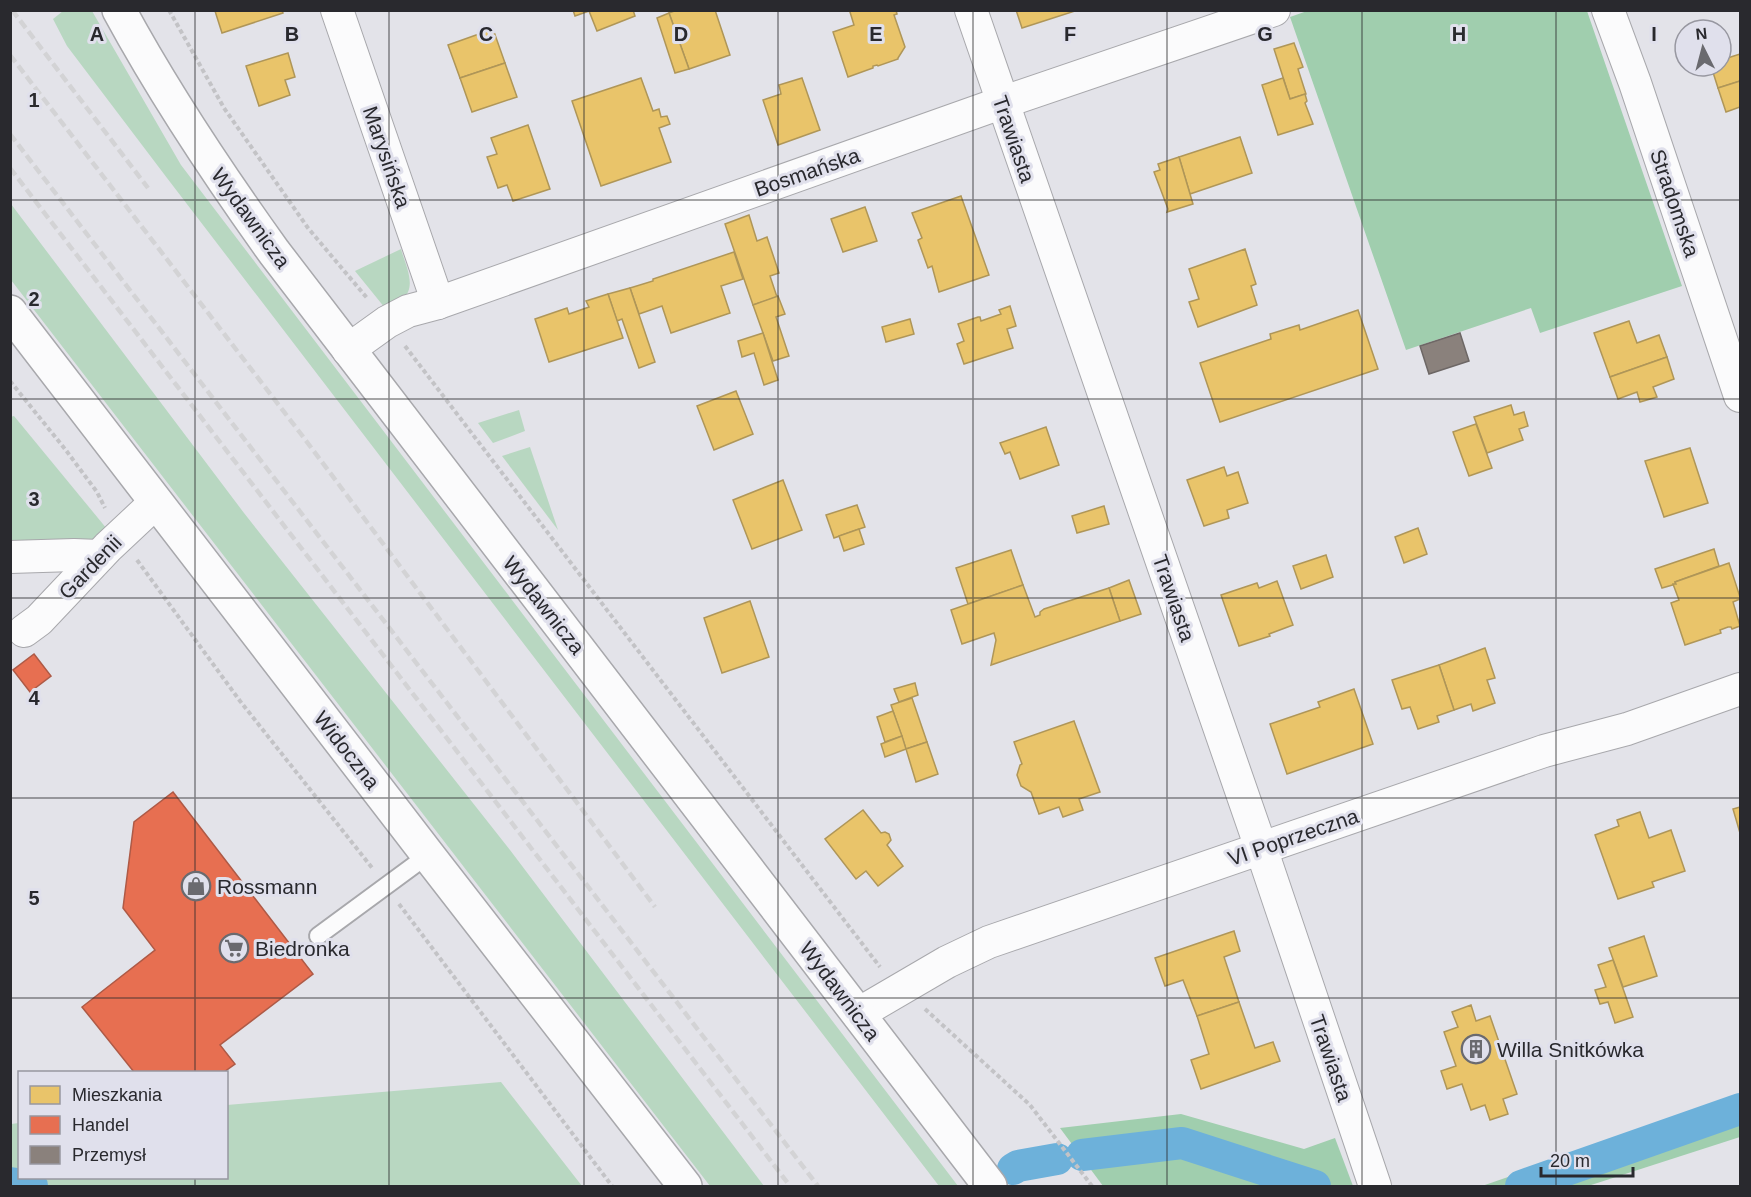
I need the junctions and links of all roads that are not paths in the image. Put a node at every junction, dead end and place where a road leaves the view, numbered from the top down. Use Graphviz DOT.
graph roads {
  1 [pos="118,10"];
  2 [pos="337,10"];
  3 [pos="971,10"];
  4 [pos="1274,10"];
  5 [pos="1608,10"];
  6 [pos="1001,103"];
  7 [pos="438,303"];
  8 [pos="10,312"];
  9 [pos="348,350"];
  10 [pos="1740,396"];
  11 [pos="156,502"];
  12 [pos="109,546"];
  13 [pos="10,556"];
  14 [pos="24,631"];
  15 [pos="1740,689"];
  16 [pos="1261,848"];
  17 [pos="428,855"];
  18 [pos="318,936"];
  19 [pos="858,1014"];
  20 [pos="685,1186"];
  21 [pos="990,1186"];
  22 [pos="1375,1186"];
  1 -- 9 [label="main road, Wydawnicza"];
  2 -- 7 [label="street, Marysińska"];
  3 -- 6 [label="street, Trawiasta"];
  4 -- 6 [label="street, Bosmańska"];
  5 -- 10 [label="street, Stradomska"];
  6 -- 7 [label="street, Bosmańska"];
  6 -- 16 [label="street, Trawiasta"];
  7 -- 9 [label="street, Bosmańska"];
  8 -- 11 [label="main road, Widoczna"];
  9 -- 19 [label="main road, Wydawnicza"];
  11 -- 12 [label="street, Gardenii"];
  11 -- 17 [label="main road, Widoczna"];
  12 -- 13 [label="street"];
  12 -- 14 [label="street, Gardenii"];
  15 -- 16 [label="street, VI Poprzeczna"];
  16 -- 19 [label="street, VI Poprzeczna"];
  16 -- 22 [label="street, Trawiasta"];
  17 -- 18 [label="lane"];
  17 -- 20 [label="main road, Widoczna"];
  19 -- 21 [label="main road, Wydawnicza"];
}
